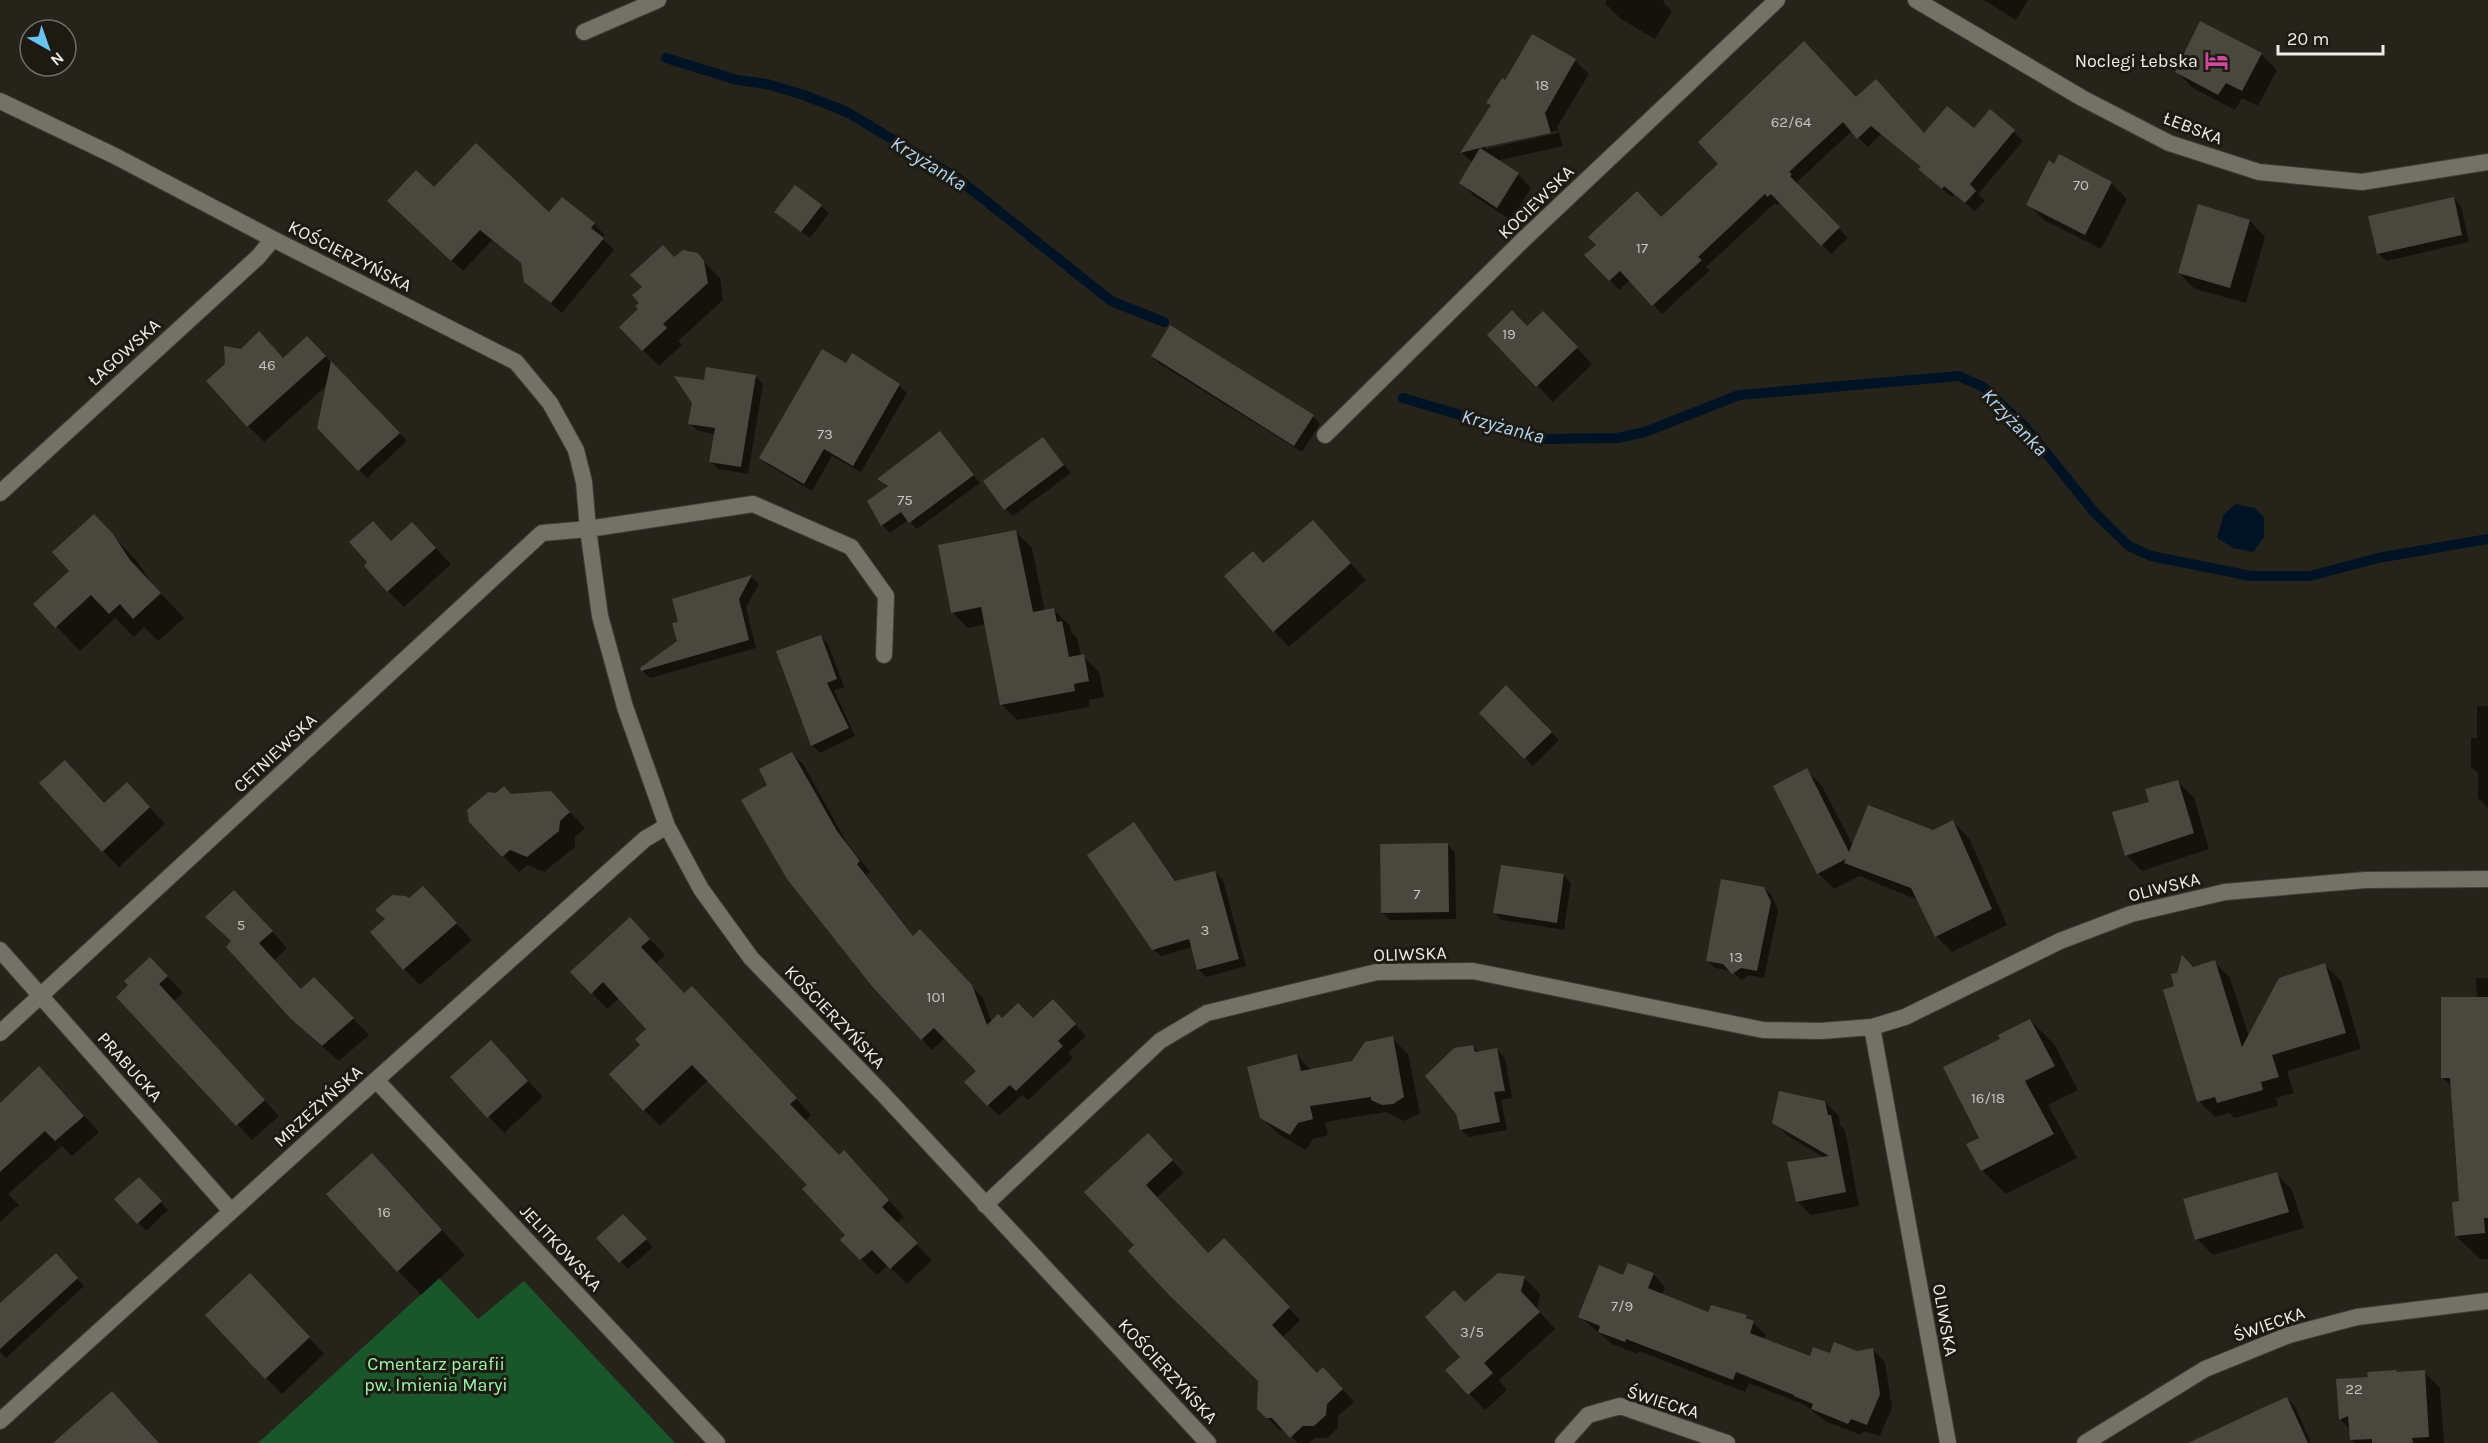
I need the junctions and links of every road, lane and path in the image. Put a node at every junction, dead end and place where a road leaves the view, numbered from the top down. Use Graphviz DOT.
graph roads {
  1 [pos="658,0"];
  2 [pos="1777,0"];
  3 [pos="1916,0"];
  4 [pos="584,32"];
  5 [pos="0,101"];
  6 [pos="2488,162"];
  7 [pos="273,239"];
  8 [pos="1324,435"];
  9 [pos="0,493"];
  10 [pos="588,529"];
  11 [pos="884,656"];
  12 [pos="667,826"];
  13 [pos="2488,879"];
  14 [pos="0,950"];
  15 [pos="41,996"];
  16 [pos="1872,1027"];
  17 [pos="0,1033"];
  18 [pos="376,1080"];
  19 [pos="986,1205"];
  20 [pos="231,1211"];
  21 [pos="2488,1302"];
  22 [pos="0,1421"];
  23 [pos="717,1443"];
  24 [pos="1208,1443"];
  25 [pos="1563,1443"];
  26 [pos="1727,1443"];
  27 [pos="1948,1443"];
  28 [pos="2085,1443"];
  1 -- 4 [label="street"];
  2 -- 8 [label="street, KOCIEWSKA"];
  3 -- 6 [label="street, ŁEBSKA"];
  5 -- 7 [label="street, KOŚCIERZYŃSKA"];
  7 -- 9 [label="street, ŁAGOWSKA"];
  7 -- 10 [label="street, KOŚCIERZYŃSKA"];
  10 -- 11 [label="street"];
  10 -- 12 [label="street, KOŚCIERZYŃSKA"];
  10 -- 15 [label="street, CETNIEWSKA"];
  12 -- 18 [label="street, MRZEŻYŃSKA"];
  12 -- 19 [label="street, KOŚCIERZYŃSKA"];
  13 -- 16 [label="street, OLIWSKA"];
  14 -- 15 [label="street, PRABUCKA"];
  15 -- 17 [label="street, CETNIEWSKA"];
  15 -- 20 [label="street, PRABUCKA"];
  16 -- 19 [label="street, OLIWSKA"];
  16 -- 27 [label="street, OLIWSKA"];
  18 -- 20 [label="street, MRZEŻYŃSKA"];
  18 -- 23 [label="street, JELITKOWSKA"];
  19 -- 24 [label="street, KOŚCIERZYŃSKA"];
  20 -- 22 [label="street, MRZEŻYŃSKA"];
  21 -- 28 [label="street, ŚWIECKA"];
  25 -- 26 [label="street, ŚWIECKA"];
}
